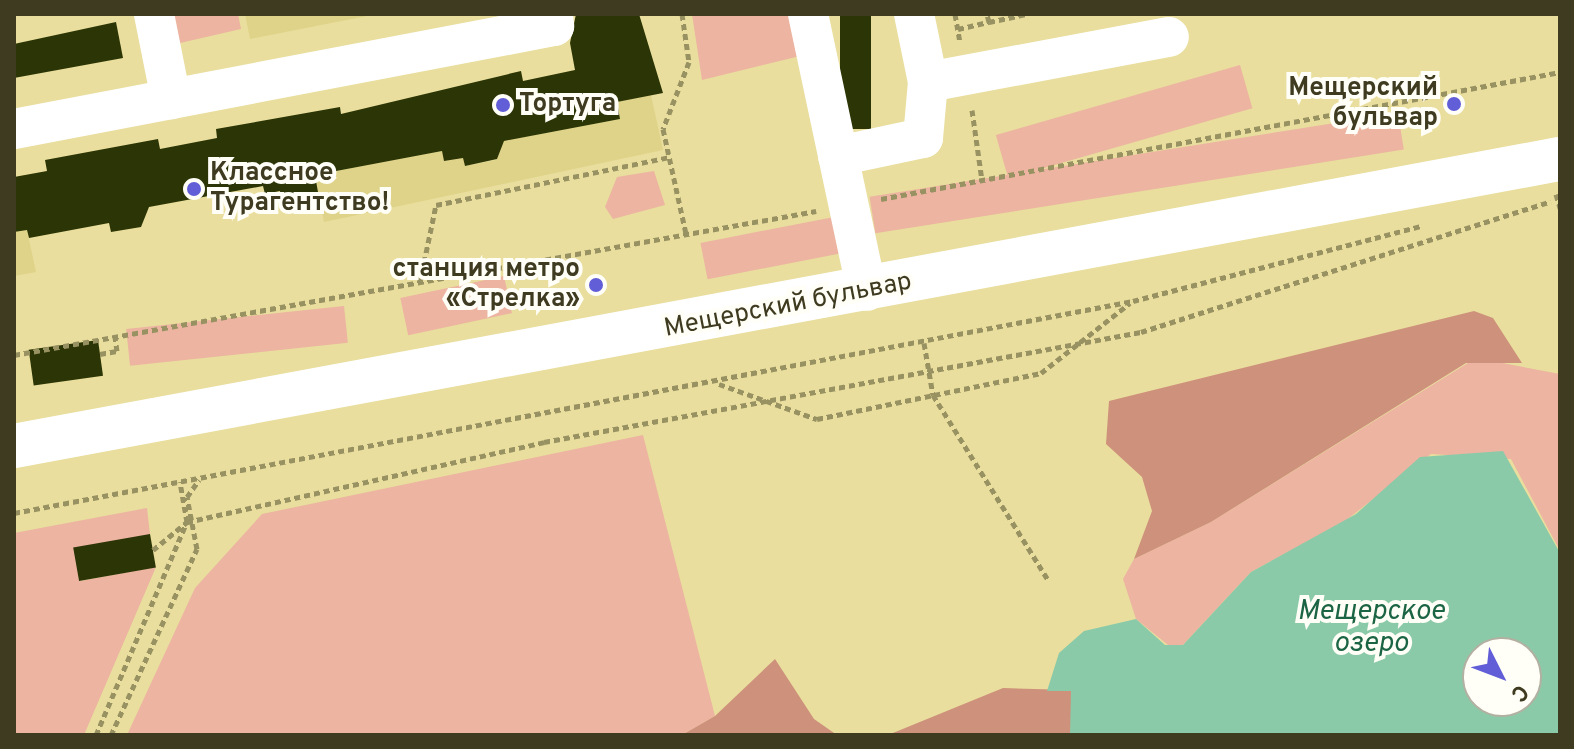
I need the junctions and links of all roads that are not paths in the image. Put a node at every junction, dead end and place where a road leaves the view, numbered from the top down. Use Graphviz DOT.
graph roads {
  1 [pos="154,14"];
  2 [pos="553,14"];
  3 [pos="808,14"];
  4 [pos="914,14"];
  5 [pos="1169,37"];
  6 [pos="928,82"];
  7 [pos="171,99"];
  8 [pos="14,129"];
  9 [pos="838,156"];
  10 [pos="1558,175"];
  11 [pos="867,291"];
  12 [pos="14,446"];
  1 -- 7 [label="lane"];
  2 -- 7 [label="lane"];
  3 -- 9 [label="lane"];
  4 -- 6 [label="lane"];
  5 -- 6 [label="lane"];
  6 -- 9 [label="lane"];
  7 -- 8 [label="lane"];
  9 -- 11 [label="lane"];
  10 -- 11 [label="main road, Мещерский бульвар"];
  11 -- 12 [label="main road, Мещерский бульвар"];
}
